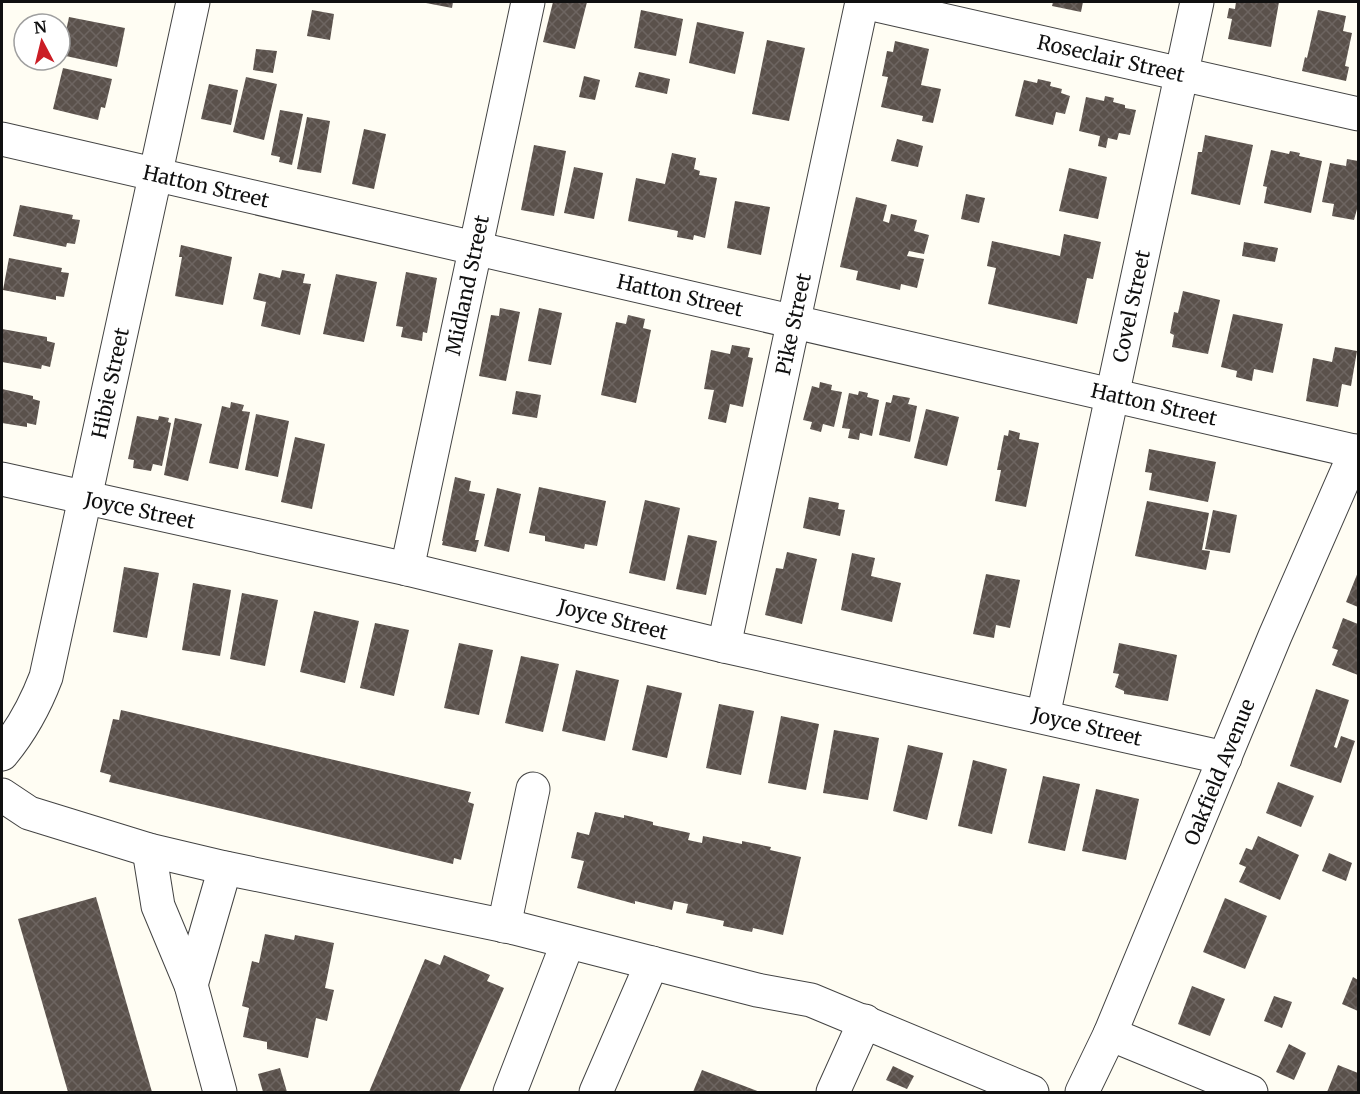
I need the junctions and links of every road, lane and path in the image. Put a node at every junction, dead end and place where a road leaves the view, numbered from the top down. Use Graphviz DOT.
graph roads {
  1 [pos="193,2"];
  2 [pos="528,2"];
  3 [pos="862,2"];
  4 [pos="1197,2"];
  5 [pos="1182,74"];
  6 [pos="1359,114"];
  7 [pos="2,139"];
  8 [pos="156,174"];
  9 [pos="475,248"];
  10 [pos="793,321"];
  11 [pos="1112,395"];
  12 [pos="1357,451"];
  13 [pos="2,479"];
  14 [pos="85,498"];
  15 [pos="407,569"];
  16 [pos="724,646"];
  17 [pos="1043,716"];
  18 [pos="2,754"];
  19 [pos="1225,758"];
  20 [pos="533,789"];
  21 [pos="2,795"];
  22 [pos="149,850"];
  23 [pos="225,868"];
  24 [pos="504,926"];
  25 [pos="568,942"];
  26 [pos="652,963"];
  27 [pos="191,985"];
  28 [pos="865,1021"];
  29 [pos="1110,1034"];
  30 [pos="220,1092"];
  31 [pos="510,1092"];
  32 [pos="597,1092"];
  33 [pos="833,1092"];
  34 [pos="1032,1092"];
  35 [pos="1082,1092"];
  36 [pos="1251,1092"];
  1 -- 8 [label="street, Hibie Street"];
  2 -- 9 [label="street, Midland Street"];
  3 -- 5 [label="street, Roseclair Street"];
  3 -- 10 [label="street, Pike Street"];
  4 -- 5 [label="street, Covel Street"];
  5 -- 6 [label="street, Roseclair Street"];
  5 -- 11 [label="street, Covel Street"];
  7 -- 8 [label="street, Hatton Street"];
  8 -- 9 [label="street, Hatton Street"];
  8 -- 14 [label="street, Hibie Street"];
  9 -- 10 [label="street, Hatton Street"];
  9 -- 15 [label="street, Midland Street"];
  10 -- 11 [label="street, Hatton Street"];
  10 -- 16 [label="street, Pike Street"];
  11 -- 12 [label="street, Hatton Street"];
  11 -- 17 [label="street, Covel Street"];
  12 -- 19 [label="street, Oakfield Avenue"];
  13 -- 14 [label="street, Joyce Street"];
  14 -- 15 [label="street, Joyce Street"];
  14 -- 18 [label="street, Hibie Street"];
  15 -- 16 [label="street, Joyce Street"];
  16 -- 17 [label="street, Joyce Street"];
  17 -- 19 [label="street, Joyce Street"];
  19 -- 29 [label="street, Oakfield Avenue"];
  20 -- 24 [label="street"];
  21 -- 22 [label="street"];
  22 -- 23 [label="street"];
  22 -- 27 [label="street"];
  23 -- 24 [label="street"];
  23 -- 27 [label="street"];
  24 -- 25 [label="street"];
  25 -- 26 [label="street"];
  25 -- 31 [label="street"];
  26 -- 28 [label="street"];
  26 -- 32 [label="street"];
  27 -- 30 [label="street"];
  28 -- 33 [label="street"];
  28 -- 34 [label="street"];
  29 -- 35 [label="street, Oakfield Avenue"];
  29 -- 36 [label="street"];
}
